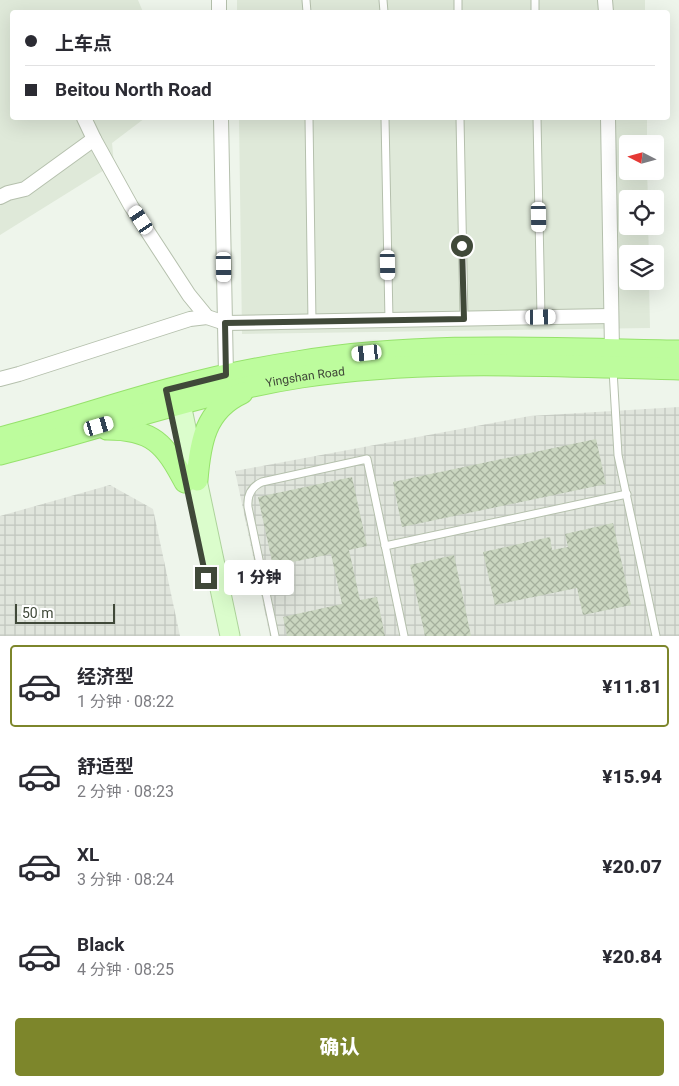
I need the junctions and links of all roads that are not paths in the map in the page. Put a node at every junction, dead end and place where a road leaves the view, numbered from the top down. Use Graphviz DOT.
graph roads {
  1 [pos="85,120"];
  2 [pos="221,120"];
  3 [pos="309,120"];
  4 [pos="386,120"];
  5 [pos="460,120"];
  6 [pos="537,120"];
  7 [pos="608,120"];
  8 [pos="94,139"];
  9 [pos="0,197"];
  10 [pos="611,316"];
  11 [pos="207,317"];
  12 [pos="541,317"];
  13 [pos="464,319"];
  14 [pos="389,320"];
  15 [pos="312,322"];
  16 [pos="225,323"];
  17 [pos="679,350"];
  18 [pos="612,359"];
  19 [pos="679,369"];
  20 [pos="226,375"];
  21 [pos="0,379"];
  22 [pos="261,384"];
  23 [pos="173,396"];
  24 [pos="84,430"];
  25 [pos="0,438"];
  26 [pos="0,454"];
  27 [pos="191,481"];
  28 [pos="627,494"];
  29 [pos="385,546"];
  30 [pos="218,636"];
  31 [pos="230,636"];
  32 [pos="275,636"];
  33 [pos="404,636"];
  34 [pos="656,636"];
  1 -- 8 [label="street"];
  2 -- 16 [label="street"];
  3 -- 15 [label="lane"];
  4 -- 14 [label="lane"];
  5 -- 13 [label="lane"];
  6 -- 12 [label="lane"];
  7 -- 10 [label="street"];
  8 -- 9 [label="street"];
  8 -- 11 [label="street"];
  10 -- 12 [label="street"];
  10 -- 18 [label="street"];
  11 -- 16 [label="street"];
  11 -- 21 [label="street"];
  12 -- 13 [label="street"];
  13 -- 14 [label="street"];
  14 -- 15 [label="street"];
  15 -- 16 [label="street"];
  16 -- 20 [label="street"];
  17 -- 18 [label="main road, Yingshan Road"];
  18 -- 19 [label="main road, Yingshan Road"];
  18 -- 20 [label="main road, Yingshan Road"];
  18 -- 22 [label="main road, Yingshan Road"];
  18 -- 28 [label="lane"];
  20 -- 23 [label="main road, Yingshan Road"];
  22 -- 23 [label="main road, Yingshan Road"];
  22 -- 27 [label="main road"];
  23 -- 24 [label="main road, Yingshan Road"];
  23 -- 25 [label="main road, Yingshan Road"];
  23 -- 27 [label="main road"];
  24 -- 26 [label="main road, Yingshan Road"];
  24 -- 27 [label="main road"];
  27 -- 30 [label="main road"];
  27 -- 31 [label="main road"];
  28 -- 29 [label="lane"];
  28 -- 34 [label="lane"];
  29 -- 32 [label="lane"];
  29 -- 33 [label="lane"];
}
